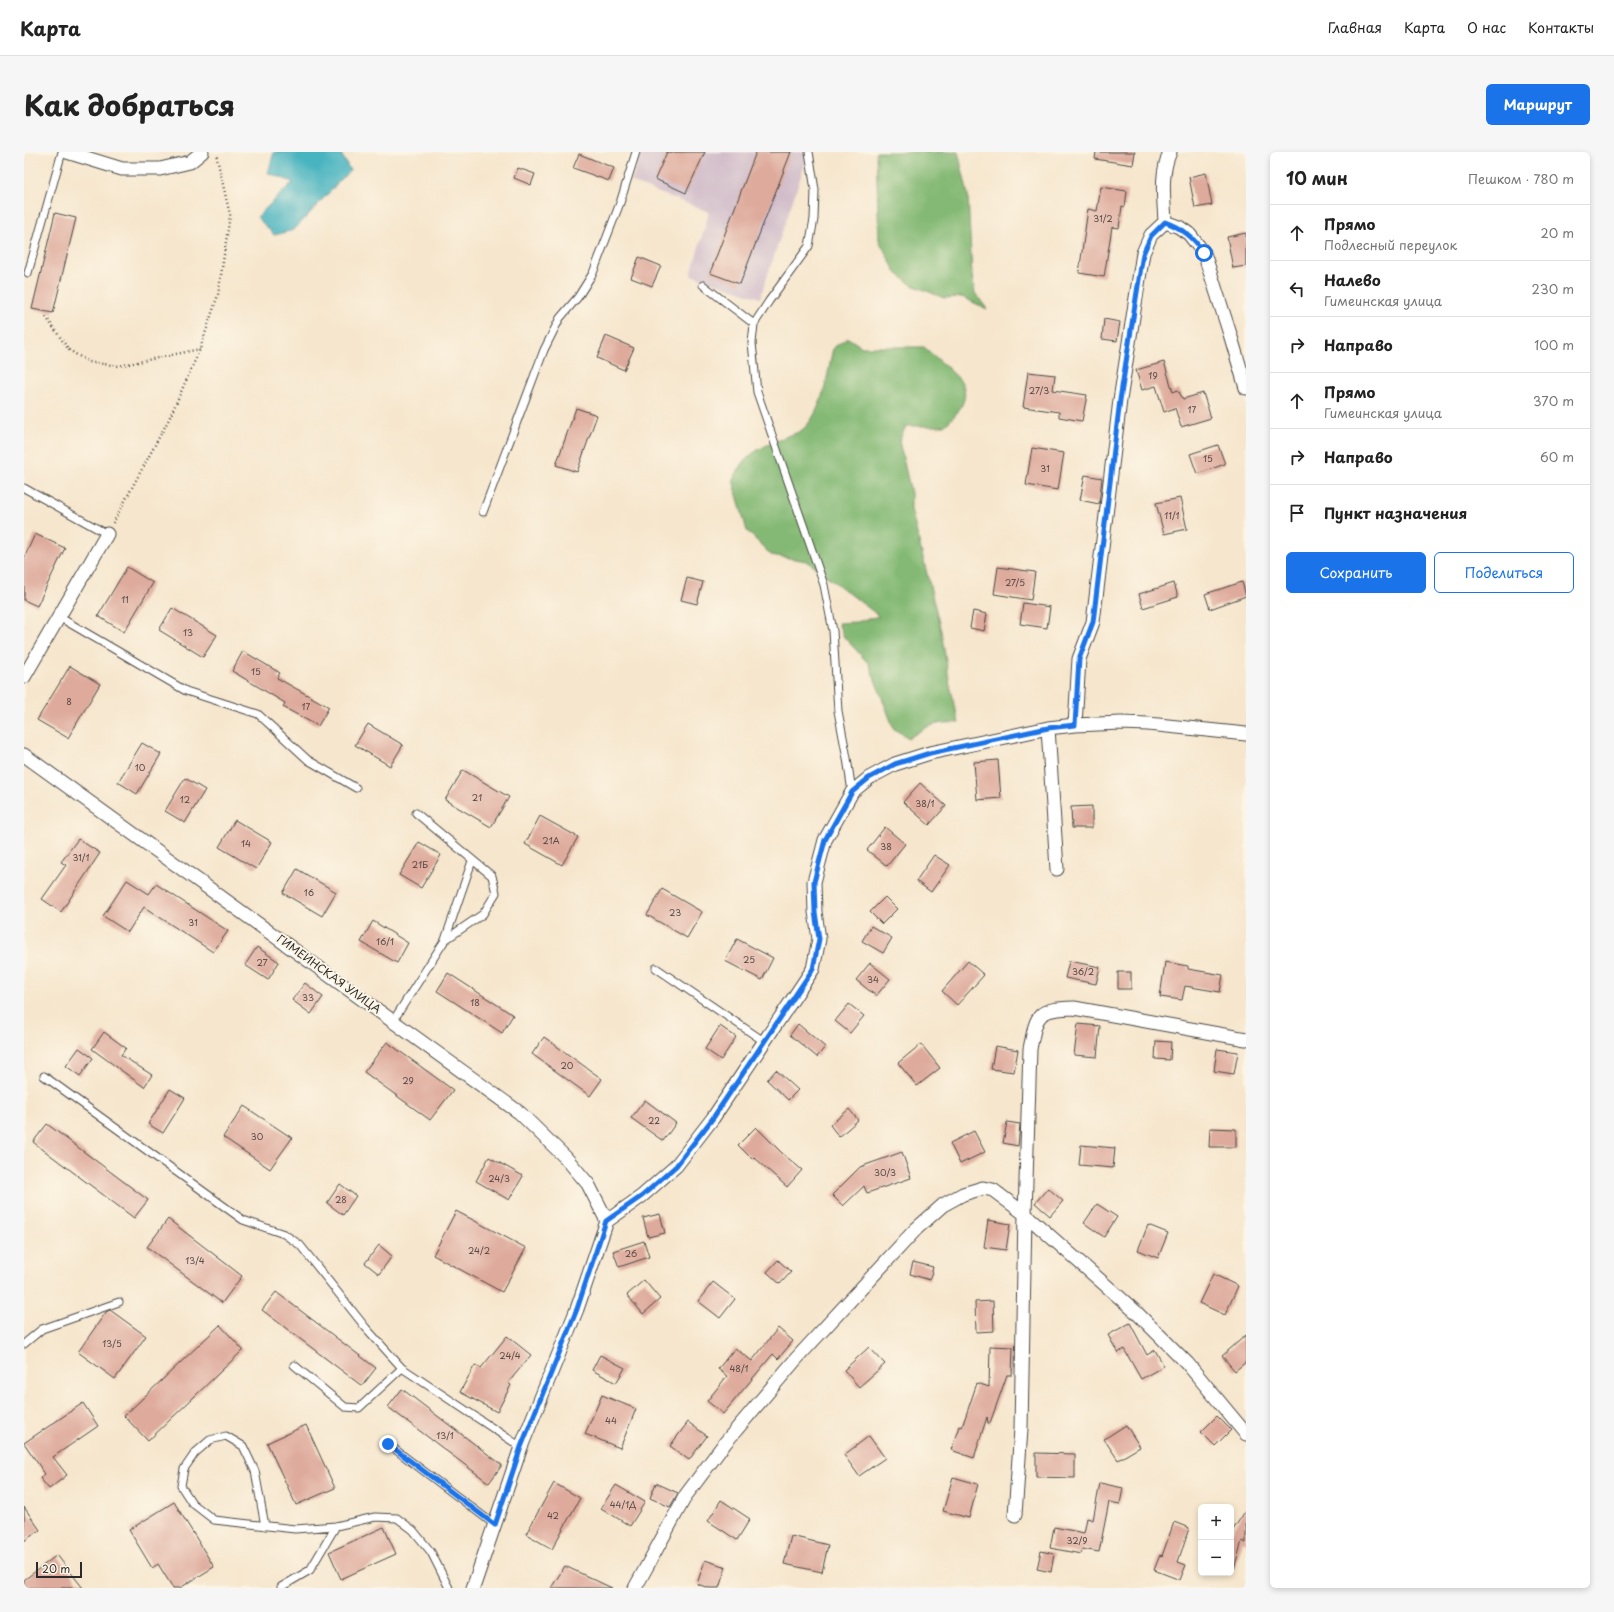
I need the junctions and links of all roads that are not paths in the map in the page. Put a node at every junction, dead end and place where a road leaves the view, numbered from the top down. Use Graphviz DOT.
graph roads {
  1 [pos="62,152"];
  2 [pos="67,152"];
  3 [pos="202,152"];
  4 [pos="636,152"];
  5 [pos="809,152"];
  6 [pos="1170,152"];
  7 [pos="1165,222"];
  8 [pos="28,273"];
  9 [pos="703,285"];
  10 [pos="754,324"];
  11 [pos="1246,388"];
  12 [pos="24,488"];
  13 [pos="483,512"];
  14 [pos="107,534"];
  15 [pos="59,617"];
  16 [pos="24,677"];
  17 [pos="1075,725"];
  18 [pos="1048,728"];
  19 [pos="1246,734"];
  20 [pos="24,755"];
  21 [pos="356,788"];
  22 [pos="852,792"];
  23 [pos="416,813"];
  24 [pos="472,861"];
  25 [pos="1057,870"];
  26 [pos="445,940"];
  27 [pos="656,968"];
  28 [pos="393,1021"];
  29 [pos="1246,1039"];
  30 [pos="765,1042"];
  31 [pos="44,1076"];
  32 [pos="1025,1214"];
  33 [pos="606,1221"];
  34 [pos="119,1302"];
  35 [pos="24,1344"];
  36 [pos="294,1366"];
  37 [pos="402,1368"];
  38 [pos="1246,1434"];
  39 [pos="388,1444"];
  40 [pos="521,1447"];
  41 [pos="1015,1515"];
  42 [pos="495,1525"];
  43 [pos="265,1526"];
  44 [pos="336,1526"];
  45 [pos="281,1588"];
  46 [pos="449,1588"];
  47 [pos="473,1588"];
  48 [pos="636,1588"];
  1 -- 8 [label="lane"];
  2 -- 3 [label="street"];
  4 -- 13 [label="lane"];
  5 -- 10 [label="lane"];
  6 -- 7 [label="street"];
  7 -- 11 [label="street"];
  7 -- 17 [label="street"];
  9 -- 10 [label="lane"];
  10 -- 22 [label="lane"];
  12 -- 14 [label="lane"];
  14 -- 15 [label="street"];
  15 -- 16 [label="street"];
  15 -- 21 [label="lane"];
  17 -- 18 [label="street"];
  17 -- 19 [label="street"];
  18 -- 22 [label="street"];
  18 -- 25 [label="street"];
  20 -- 28 [label="street, ГИМЕИНСКАЯ УЛИЦА"];
  22 -- 30 [label="street"];
  23 -- 24 [label="lane"];
  24 -- 26 [label="lane"];
  24 -- 26 [label="lane"];
  26 -- 28 [label="lane"];
  27 -- 30 [label="lane"];
  28 -- 33 [label="street, ГИМЕИНСКАЯ УЛИЦА"];
  29 -- 32 [label="street"];
  30 -- 33 [label="street"];
  31 -- 37 [label="lane"];
  32 -- 38 [label="street"];
  32 -- 41 [label="street"];
  32 -- 48 [label="street"];
  33 -- 40 [label="street"];
  34 -- 35 [label="lane"];
  36 -- 37 [label="lane"];
  37 -- 40 [label="lane"];
  39 -- 42 [label="lane"];
  40 -- 42 [label="street"];
  42 -- 47 [label="street"];
  43 -- 43 [label="lane"];
  43 -- 44 [label="lane"];
  44 -- 45 [label="lane"];
  44 -- 46 [label="lane"];
}
